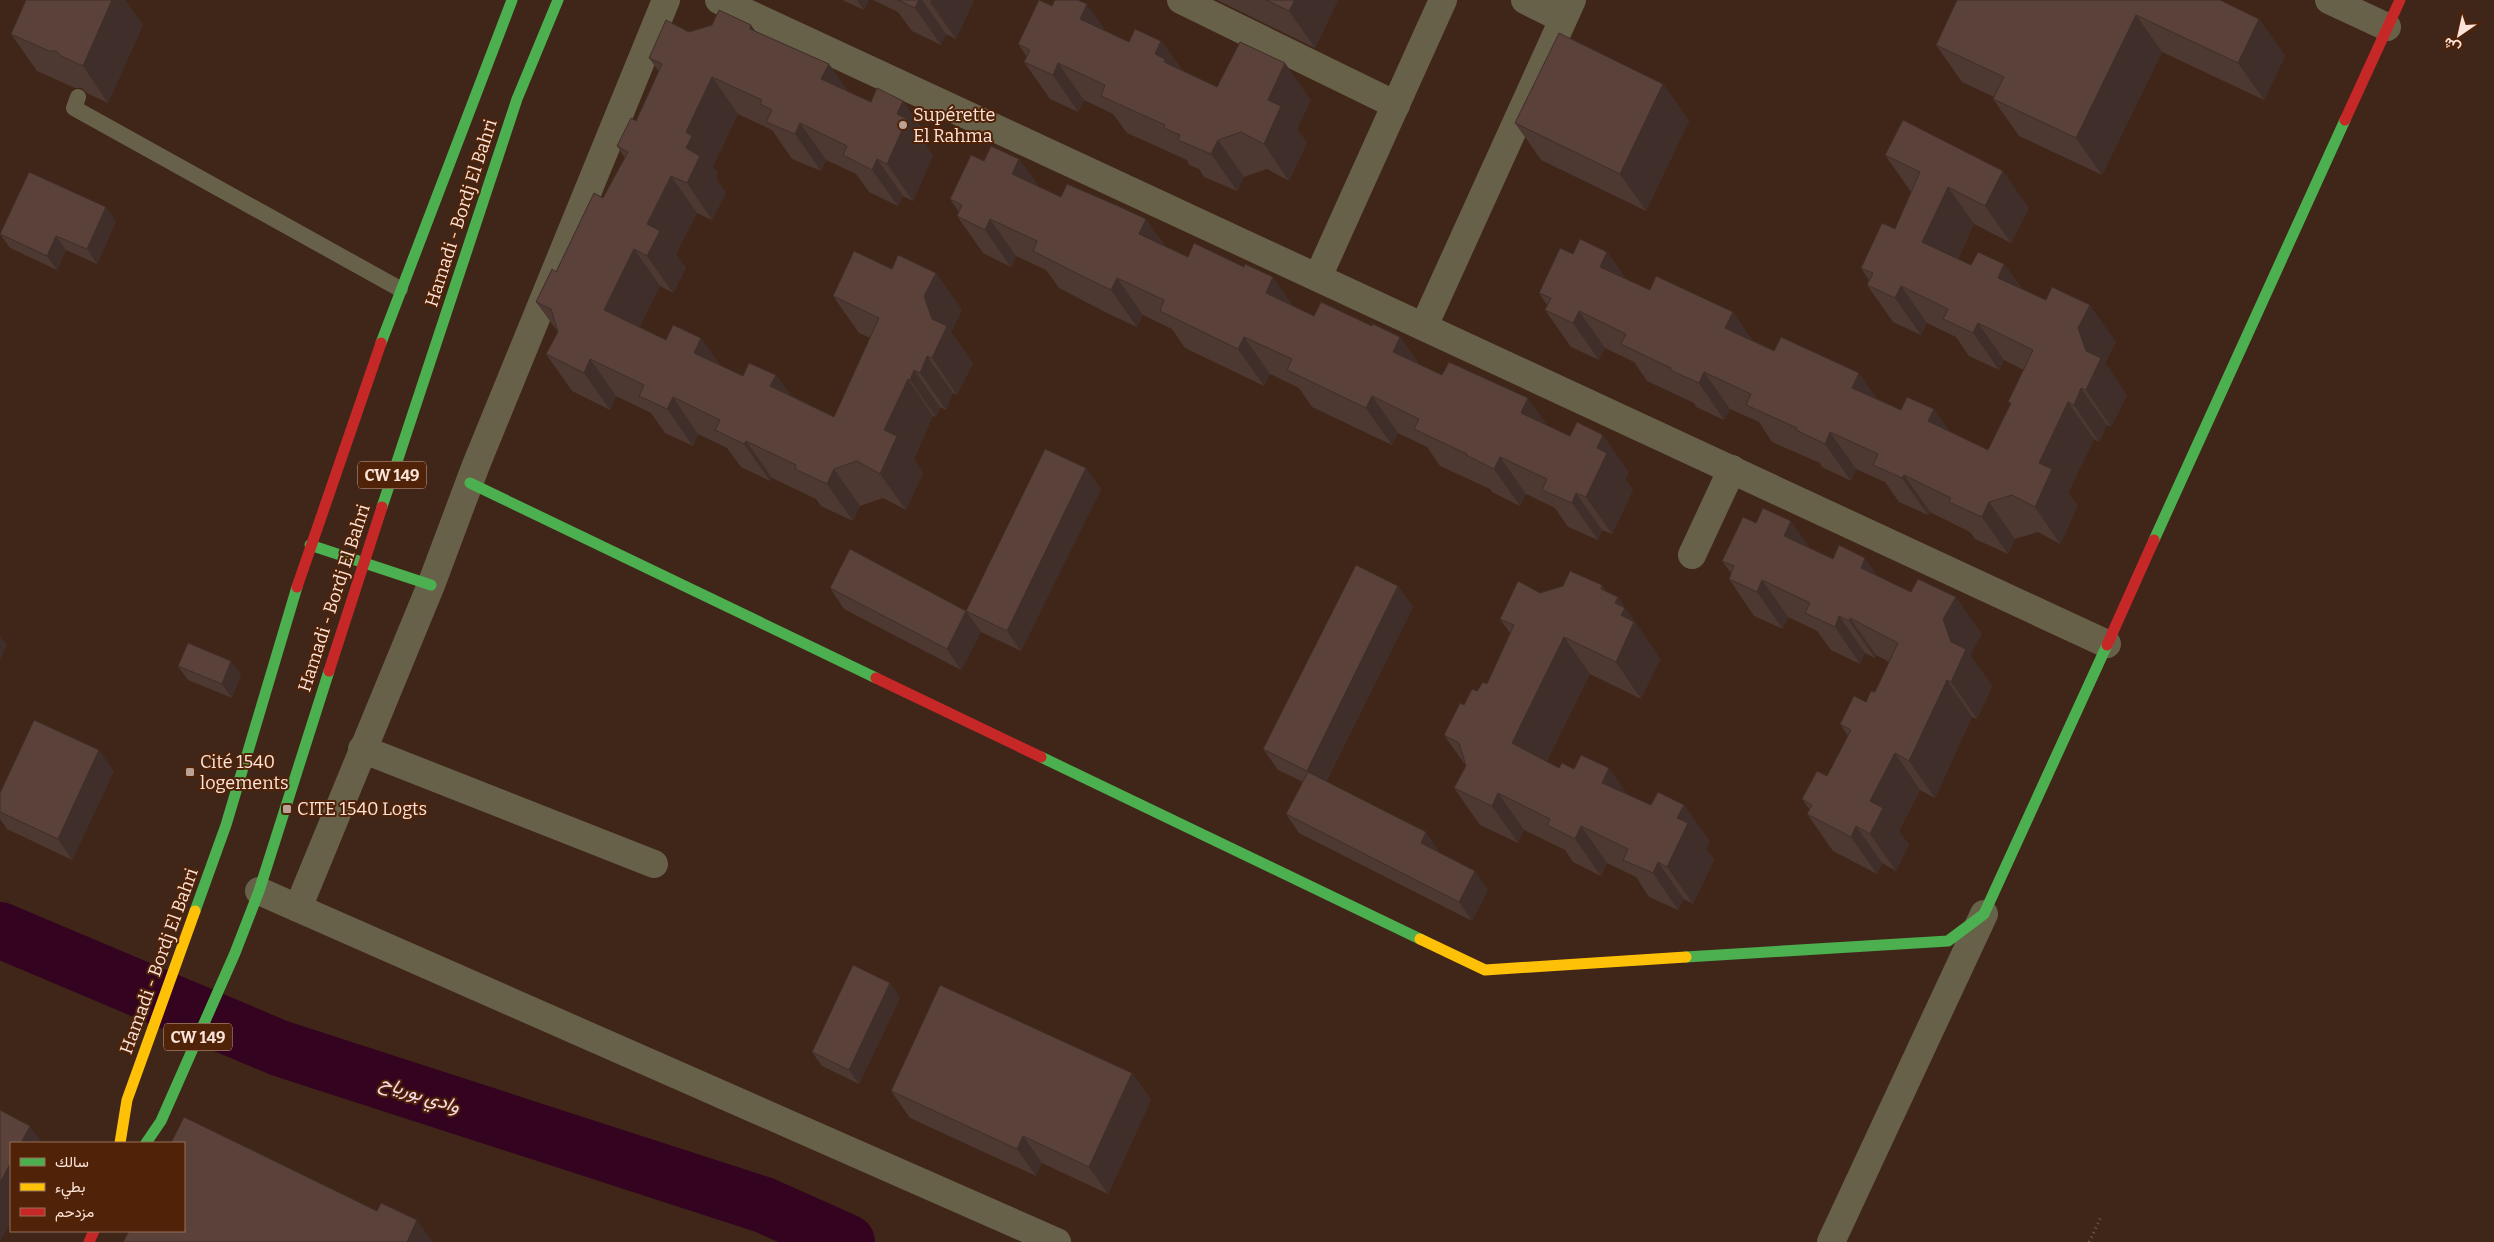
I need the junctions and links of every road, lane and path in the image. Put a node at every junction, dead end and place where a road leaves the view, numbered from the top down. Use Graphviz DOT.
graph roads {
  1 [pos="512,0"];
  2 [pos="558,0"];
  3 [pos="666,0"];
  4 [pos="718,0"];
  5 [pos="1181,0"];
  6 [pos="1443,0"];
  7 [pos="1526,0"];
  8 [pos="2329,0"];
  9 [pos="2400,0"];
  10 [pos="1568,10"];
  11 [pos="2387,27"];
  12 [pos="78,97"];
  13 [pos="1396,105"];
  14 [pos="1318,277"];
  15 [pos="400,289"];
  16 [pos="1424,326"];
  17 [pos="1732,469"];
  18 [pos="470,483"];
  19 [pos="310,545"];
  20 [pos="1692,555"];
  21 [pos="364,562"];
  22 [pos="431,585"];
  23 [pos="2106,644"];
  24 [pos="362,749"];
  25 [pos="654,864"];
  26 [pos="259,890"];
  27 [pos="298,908"];
  28 [pos="1984,914"];
  29 [pos="120,1142"];
  30 [pos="147,1142"];
  31 [pos="2101,1217"];
  32 [pos="1058,1242"];
  33 [pos="1831,1242"];
  34 [pos="2090,1242"];
  1 -- 15 [label="main road, Hamadi - Bordj El Bahri / CW 149"];
  2 -- 21 [label="main road, Hamadi - Bordj El Bahri / CW 149"];
  3 -- 18 [label="street"];
  4 -- 14 [label="street"];
  5 -- 13 [label="street"];
  6 -- 13 [label="street"];
  7 -- 10 [label="street"];
  8 -- 11 [label="street"];
  9 -- 11 [label="main road"];
  10 -- 16 [label="street"];
  11 -- 23 [label="main road"];
  12 -- 15 [label="lane"];
  13 -- 14 [label="street"];
  14 -- 16 [label="street"];
  15 -- 19 [label="main road, Hamadi - Bordj El Bahri / CW 149"];
  16 -- 17 [label="street"];
  17 -- 20 [label="street"];
  17 -- 23 [label="street"];
  18 -- 22 [label="street"];
  18 -- 28 [label="main road"];
  19 -- 21 [label="main road"];
  19 -- 29 [label="main road, Hamadi - Bordj El Bahri / CW 149"];
  21 -- 22 [label="main road"];
  21 -- 26 [label="main road, Hamadi - Bordj El Bahri / CW 149"];
  22 -- 24 [label="street"];
  23 -- 28 [label="main road"];
  24 -- 25 [label="street"];
  24 -- 27 [label="street"];
  26 -- 27 [label="street"];
  26 -- 30 [label="main road, Hamadi - Bordj El Bahri / CW 149"];
  27 -- 32 [label="street"];
  28 -- 33 [label="street"];
  31 -- 34 [label="path"];
}
